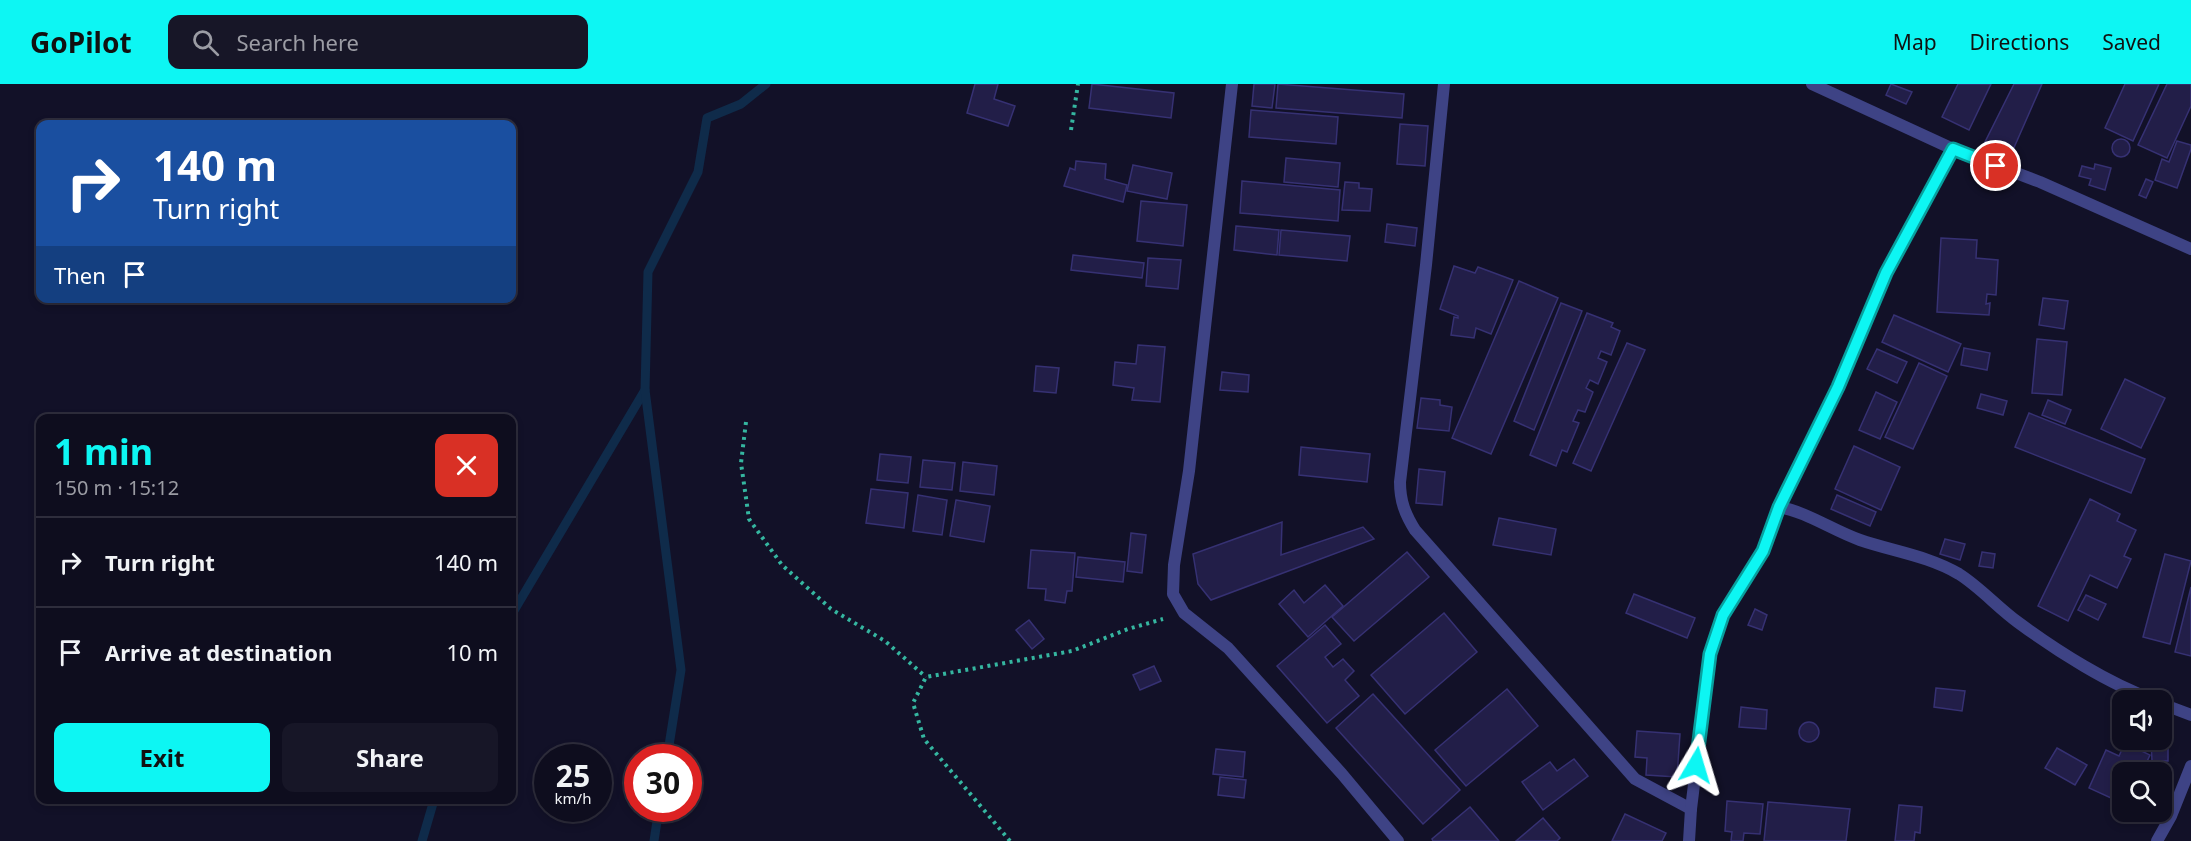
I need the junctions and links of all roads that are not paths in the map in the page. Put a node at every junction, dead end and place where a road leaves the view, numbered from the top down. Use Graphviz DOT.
graph roads {
  1 [pos="1232,84"];
  2 [pos="1444,84"];
  3 [pos="1812,84"];
  4 [pos="1953,149"];
  5 [pos="2191,249"];
  6 [pos="1779,507"];
  7 [pos="2130,690"];
  8 [pos="2172,708"];
  9 [pos="2191,715"];
  10 [pos="2191,766"];
  11 [pos="1690,809"];
  12 [pos="1398,841"];
  13 [pos="1689,841"];
  14 [pos="2157,841"];
  1 -- 12 [label="street"];
  2 -- 11 [label="street"];
  3 -- 4 [label="street"];
  4 -- 5 [label="street"];
  4 -- 6 [label="street"];
  6 -- 7 [label="street"];
  6 -- 11 [label="street"];
  8 -- 9 [label="street"];
  10 -- 14 [label="street"];
  11 -- 13 [label="street"];
}
